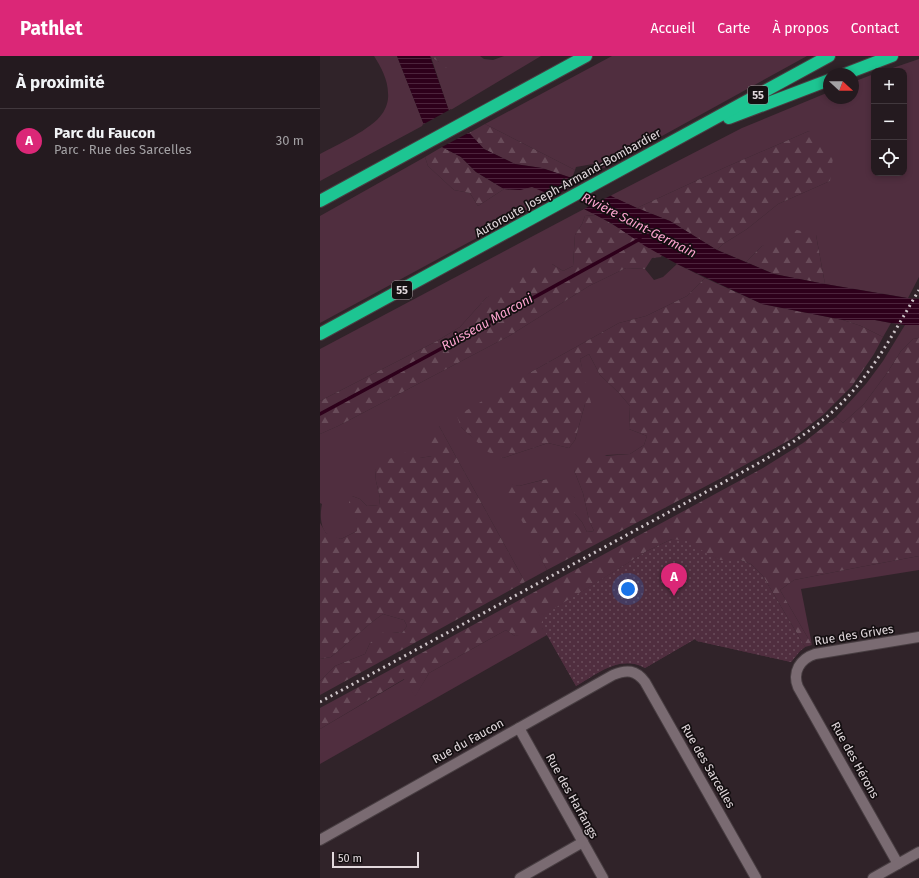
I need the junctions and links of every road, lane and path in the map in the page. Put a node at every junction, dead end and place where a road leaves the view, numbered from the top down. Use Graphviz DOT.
graph roads {
  1 [pos="572,56"];
  2 [pos="586,56"];
  3 [pos="829,56"];
  4 [pos="892,56"];
  5 [pos="859,69"];
  6 [pos="823,82"];
  7 [pos="535,84"];
  8 [pos="687,134"];
  9 [pos="320,201"];
  10 [pos="320,334"];
  11 [pos="919,638"];
  12 [pos="798,667"];
  13 [pos="630,671"];
  14 [pos="519,728"];
  15 [pos="320,840"];
  16 [pos="583,842"];
  17 [pos="919,852"];
  18 [pos="898,864"];
  19 [pos="520,878"];
  20 [pos="603,878"];
  21 [pos="756,878"];
  22 [pos="873,878"];
  1 -- 7 [label="highway"];
  2 -- 7 [label="highway"];
  3 -- 8 [label="highway, Autoroute Joseph-Armand-Bombardier / 55"];
  4 -- 5 [label="highway"];
  6 -- 8 [label="highway"];
  7 -- 9 [label="highway"];
  8 -- 10 [label="highway, Autoroute Joseph-Armand-Bombardier / 55"];
  11 -- 12 [label="street, Rue des Grives"];
  12 -- 18 [label="street, Rue des Hérons"];
  13 -- 14 [label="street, Rue du Faucon"];
  13 -- 21 [label="street, Rue des Sarcelles"];
  14 -- 15 [label="street, Rue du Faucon"];
  14 -- 16 [label="street, Rue des Harfangs"];
  16 -- 19 [label="street"];
  16 -- 20 [label="street, Rue des Harfangs"];
  17 -- 18 [label="street"];
  18 -- 22 [label="street"];
}
